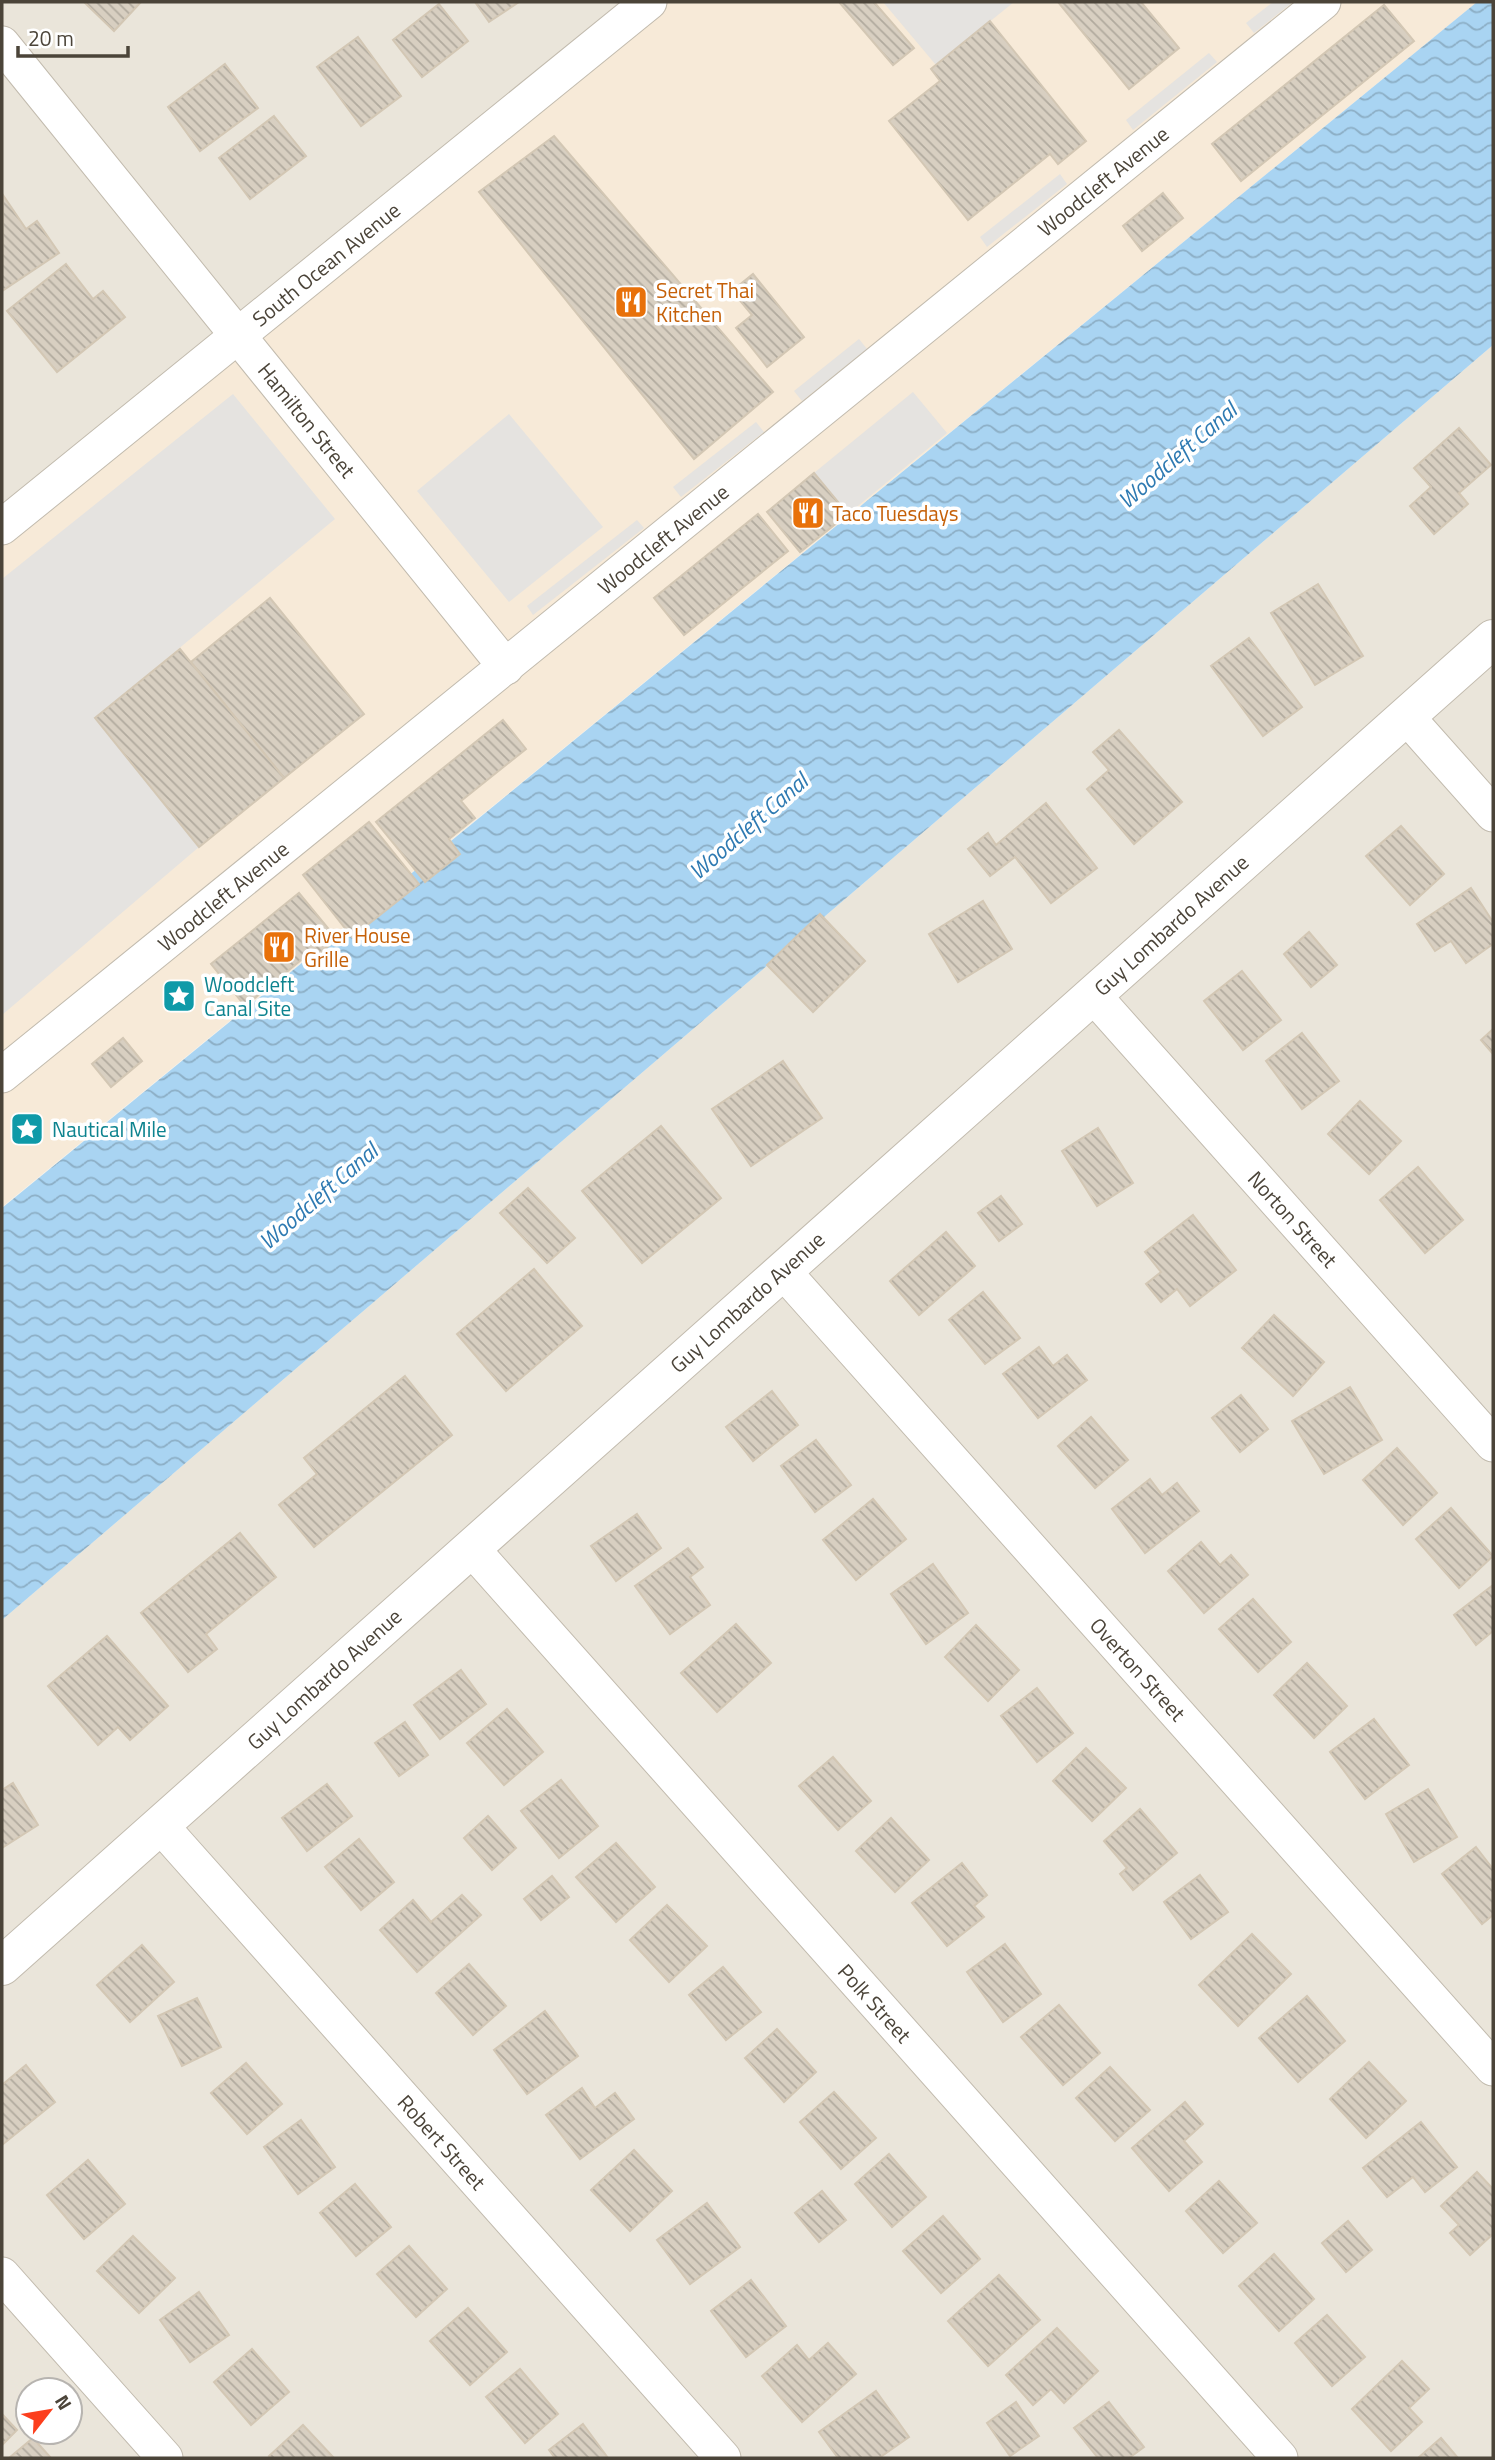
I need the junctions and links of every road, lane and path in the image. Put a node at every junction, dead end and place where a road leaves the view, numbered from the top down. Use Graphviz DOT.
graph roads {
  1 [pos="649,2"];
  2 [pos="1323,2"];
  3 [pos="2,44"];
  4 [pos="238,335"];
  5 [pos="2,527"];
  6 [pos="1493,639"];
  7 [pos="506,667"];
  8 [pos="1406,716"];
  9 [pos="1493,814"];
  10 [pos="1093,995"];
  11 [pos="2,1075"];
  12 [pos="783,1271"];
  13 [pos="1493,1444"];
  14 [pos="471,1548"];
  15 [pos="160,1825"];
  16 [pos="2,1966"];
  17 [pos="1493,2068"];
  18 [pos="2,2275"];
  19 [pos="165,2458"];
  20 [pos="723,2458"];
  21 [pos="1280,2458"];
  1 -- 4 [label="street, South Ocean Avenue"];
  2 -- 7 [label="street, Woodcleft Avenue"];
  3 -- 4 [label="street, Hamilton Street"];
  4 -- 5 [label="street, South Ocean Avenue"];
  4 -- 7 [label="street, Hamilton Street"];
  6 -- 8 [label="street, Guy Lombardo Avenue"];
  7 -- 11 [label="street, Woodcleft Avenue"];
  8 -- 9 [label="street"];
  8 -- 10 [label="street, Guy Lombardo Avenue"];
  10 -- 12 [label="street, Guy Lombardo Avenue"];
  10 -- 13 [label="street, Norton Street"];
  12 -- 14 [label="street, Guy Lombardo Avenue"];
  12 -- 17 [label="street, Overton Street"];
  14 -- 15 [label="street, Guy Lombardo Avenue"];
  14 -- 21 [label="street, Polk Street"];
  15 -- 16 [label="street, Guy Lombardo Avenue"];
  15 -- 20 [label="street, Robert Street"];
  18 -- 19 [label="street"];
}
